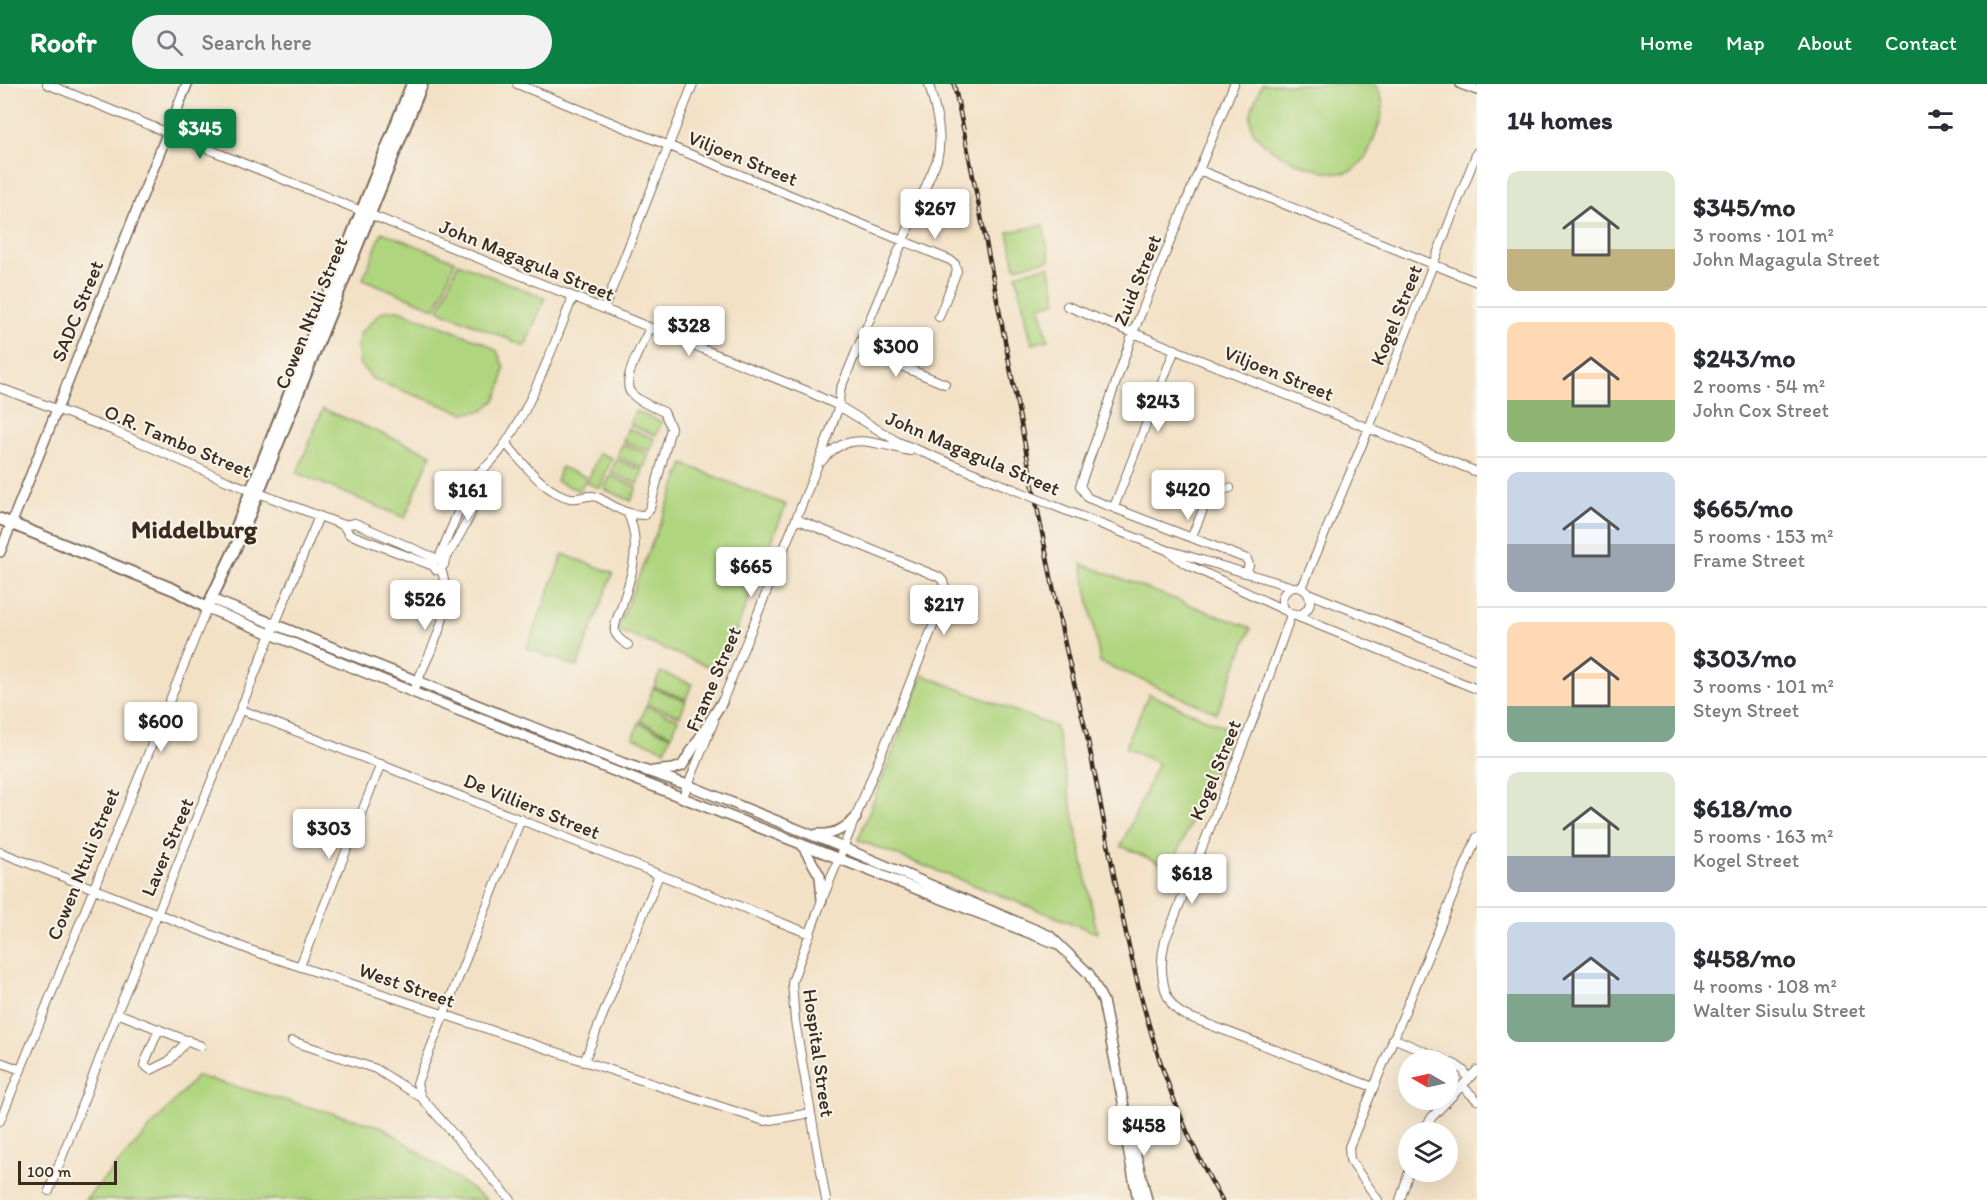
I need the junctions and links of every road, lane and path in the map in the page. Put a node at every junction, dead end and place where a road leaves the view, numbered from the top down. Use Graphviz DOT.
graph roads {
  1 [pos="47,84"];
  2 [pos="187,84"];
  3 [pos="412,84"];
  4 [pos="422,84"];
  5 [pos="517,84"];
  6 [pos="693,84"];
  7 [pos="929,84"];
  8 [pos="1234,84"];
  9 [pos="1461,84"];
  10 [pos="1477,90"];
  11 [pos="167,133"];
  12 [pos="668,146"];
  13 [pos="1477,152"];
  14 [pos="1199,170"];
  15 [pos="367,212"];
  16 [pos="902,239"];
  17 [pos="1434,265"];
  18 [pos="1477,282"];
  19 [pos="573,297"];
  20 [pos="1067,306"];
  21 [pos="604,309"];
  22 [pos="939,317"];
  23 [pos="650,328"];
  24 [pos="1133,333"];
  25 [pos="857,348"];
  26 [pos="1175,349"];
  27 [pos="945,384"];
  28 [pos="0,388"];
  29 [pos="839,406"];
  30 [pos="57,410"];
  31 [pos="1369,428"];
  32 [pos="506,444"];
  33 [pos="923,453"];
  34 [pos="817,467"];
  35 [pos="1477,472"];
  36 [pos="1230,488"];
  37 [pos="255,491"];
  38 [pos="1114,507"];
  39 [pos="628,514"];
  40 [pos="319,516"];
  41 [pos="0,519"];
  42 [pos="796,519"];
  43 [pos="11,523"];
  44 [pos="343,525"];
  45 [pos="1192,536"];
  46 [pos="397,541"];
  47 [pos="1167,550"];
  48 [pos="393,551"];
  49 [pos="0,552"];
  50 [pos="438,563"];
  51 [pos="1246,573"];
  52 [pos="1301,589"];
  53 [pos="209,603"];
  54 [pos="1291,613"];
  55 [pos="277,624"];
  56 [pos="273,634"];
  57 [pos="628,645"];
  58 [pos="1477,660"];
  59 [pos="417,682"];
  60 [pos="1477,689"];
  61 [pos="413,692"];
  62 [pos="722,702"];
  63 [pos="242,710"];
  64 [pos="527,724"];
  65 [pos="523,734"];
  66 [pos="623,763"];
  67 [pos="381,764"];
  68 [pos="648,771"];
  69 [pos="619,773"];
  70 [pos="688,784"];
  71 [pos="683,797"];
  72 [pos="856,818"];
  73 [pos="521,819"];
  74 [pos="809,834"];
  75 [pos="1477,837"];
  76 [pos="801,844"];
  77 [pos="844,848"];
  78 [pos="0,852"];
  79 [pos="840,859"];
  80 [pos="659,874"];
  81 [pos="93,888"];
  82 [pos="822,900"];
  83 [pos="156,914"];
  84 [pos="810,934"];
  85 [pos="1057,943"];
  86 [pos="300,966"];
  87 [pos="117,1012"];
  88 [pos="444,1015"];
  89 [pos="159,1029"];
  90 [pos="1393,1038"];
  91 [pos="188,1040"];
  92 [pos="292,1041"];
  93 [pos="201,1046"];
  94 [pos="0,1062"];
  95 [pos="584,1062"];
  96 [pos="21,1070"];
  97 [pos="1477,1070"];
  98 [pos="1465,1083"];
  99 [pos="1373,1087"];
  100 [pos="421,1097"];
  101 [pos="1477,1100"];
  102 [pos="811,1113"];
  103 [pos="1126,1117"];
  104 [pos="0,1121"];
  105 [pos="1429,1122"];
  106 [pos="1406,1182"];
  107 [pos="49,1191"];
  108 [pos="511,1200"];
  109 [pos="826,1200"];
  110 [pos="1138,1200"];
  111 [pos="1147,1200"];
  112 [pos="1378,1200"];
  113 [pos="1400,1200"];
  1 -- 11 [label="street, John Magagula Street"];
  2 -- 11 [label="main road, SADC Street"];
  3 -- 15 [label="highway, Cowen Ntuli Street"];
  4 -- 15 [label="highway, Cowen Ntuli Street"];
  5 -- 12 [label="street, Viljoen Street"];
  6 -- 12 [label="street"];
  7 -- 16 [label="street, Frame Street"];
  8 -- 14 [label="street, Zuid Street"];
  9 -- 10 [label="main road"];
  11 -- 15 [label="street, John Magagula Street"];
  11 -- 30 [label="main road, SADC Street"];
  12 -- 16 [label="street, Viljoen Street"];
  12 -- 21 [label="street"];
  13 -- 17 [label="street, Kogel Street"];
  14 -- 17 [label="street"];
  14 -- 24 [label="street, Zuid Street"];
  15 -- 19 [label="street, John Magagula Street"];
  15 -- 37 [label="highway, Cowen Ntuli Street"];
  16 -- 22 [label="street, Viljoen Street"];
  16 -- 25 [label="street, Frame Street"];
  17 -- 18 [label="street"];
  17 -- 31 [label="street, Kogel Street"];
  19 -- 21 [label="street, John Magagula Street"];
  19 -- 32 [label="street"];
  20 -- 24 [label="street, Viljoen Street"];
  21 -- 23 [label="street, John Magagula Street"];
  23 -- 29 [label="street, John Magagula Street"];
  23 -- 39 [label="street"];
  24 -- 26 [label="street, Viljoen Street"];
  24 -- 38 [label="street, Zuid Street"];
  25 -- 27 [label="street"];
  25 -- 29 [label="street, Frame Street"];
  26 -- 31 [label="street, Viljoen Street"];
  26 -- 38 [label="street"];
  28 -- 30 [label="street, O.R. Tambo Street"];
  29 -- 33 [label="street, John Magagula Street"];
  29 -- 34 [label="street, Frame Street"];
  30 -- 37 [label="street, O.R. Tambo Street"];
  30 -- 43 [label="main road, SADC Street"];
  31 -- 35 [label="street, Viljoen Street"];
  31 -- 52 [label="street, Kogel Street"];
  32 -- 39 [label="street"];
  32 -- 50 [label="street"];
  33 -- 34 [label="street"];
  33 -- 47 [label="street, John Magagula Street, bridge"];
  34 -- 42 [label="street, Frame Street"];
  36 -- 45 [label="street"];
  37 -- 40 [label="street, O.R. Tambo Street"];
  37 -- 53 [label="highway, Cowen Ntuli Street"];
  38 -- 45 [label="street"];
  39 -- 57 [label="street"];
  40 -- 44 [label="street, O.R. Tambo Street"];
  40 -- 55 [label="street, Laver Street"];
  41 -- 43 [label="highway"];
  42 -- 62 [label="street, Frame Street"];
  42 -- 72 [label="street, Hospital Street"];
  43 -- 49 [label="main road, SADC Street"];
  43 -- 53 [label="highway"];
  44 -- 46 [label="street, O.R. Tambo Street"];
  44 -- 48 [label="street, O.R. Tambo Street"];
  45 -- 51 [label="street"];
  46 -- 48 [label="street"];
  46 -- 50 [label="street, O.R. Tambo Street"];
  47 -- 51 [label="street"];
  47 -- 54 [label="street, John Magagula Street"];
  48 -- 50 [label="street, O.R. Tambo Street"];
  50 -- 59 [label="street"];
  51 -- 52 [label="street"];
  52 -- 54 [label="street"];
  52 -- 54 [label="street"];
  52 -- 58 [label="street"];
  53 -- 55 [label="main road"];
  53 -- 56 [label="main road"];
  53 -- 81 [label="street, Cowen Ntuli Street"];
  54 -- 60 [label="street, John Magagula Street"];
  54 -- 99 [label="street, Kogel Street"];
  55 -- 56 [label="street, Laver Street"];
  55 -- 59 [label="main road"];
  56 -- 61 [label="main road"];
  56 -- 63 [label="street, Laver Street"];
  59 -- 61 [label="street"];
  59 -- 64 [label="main road"];
  61 -- 65 [label="main road"];
  62 -- 68 [label="main road"];
  62 -- 70 [label="street, Frame Street"];
  63 -- 67 [label="street, De Villiers Street"];
  63 -- 83 [label="street, Laver Street"];
  64 -- 65 [label="main road"];
  64 -- 66 [label="main road"];
  65 -- 69 [label="main road"];
  66 -- 68 [label="main road"];
  66 -- 69 [label="main road"];
  67 -- 73 [label="street, De Villiers Street"];
  67 -- 86 [label="street"];
  68 -- 70 [label="main road"];
  69 -- 71 [label="main road"];
  70 -- 71 [label="street, Frame Street"];
  70 -- 74 [label="main road"];
  71 -- 76 [label="main road"];
  72 -- 74 [label="main road"];
  72 -- 77 [label="street, Hospital Street"];
  73 -- 80 [label="street, De Villiers Street"];
  73 -- 88 [label="street"];
  74 -- 77 [label="main road"];
  75 -- 90 [label="street"];
  76 -- 79 [label="main road"];
  76 -- 82 [label="main road"];
  77 -- 79 [label="street, Hospital Street"];
  77 -- 85 [label="main road"];
  78 -- 81 [label="street, West Street"];
  79 -- 82 [label="street, Hospital Street"];
  79 -- 85 [label="main road"];
  80 -- 84 [label="street, De Villiers Street"];
  80 -- 95 [label="street"];
  81 -- 83 [label="street, West Street"];
  81 -- 96 [label="street, Cowen Ntuli Street"];
  82 -- 84 [label="street, Hospital Street"];
  83 -- 86 [label="street, West Street"];
  83 -- 87 [label="street, Laver Street"];
  84 -- 102 [label="street, Hospital Street"];
  85 -- 103 [label="main road"];
  86 -- 88 [label="street, West Street"];
  87 -- 89 [label="street"];
  87 -- 107 [label="street, Laver Street"];
  88 -- 95 [label="street, West Street"];
  88 -- 100 [label="street"];
  89 -- 91 [label="street"];
  89 -- 91 [label="street"];
  90 -- 98 [label="street"];
  90 -- 99 [label="street"];
  91 -- 93 [label="street"];
  92 -- 100 [label="street"];
  94 -- 96 [label="street"];
  95 -- 102 [label="street, West Street"];
  96 -- 104 [label="street, Cowen Ntuli Street"];
  97 -- 98 [label="street"];
  98 -- 101 [label="street"];
  98 -- 105 [label="street"];
  99 -- 112 [label="street"];
  100 -- 108 [label="street"];
  102 -- 109 [label="street, Hospital Street"];
  103 -- 110 [label="main road"];
  103 -- 111 [label="main road"];
  106 -- 113 [label="street"];
}
